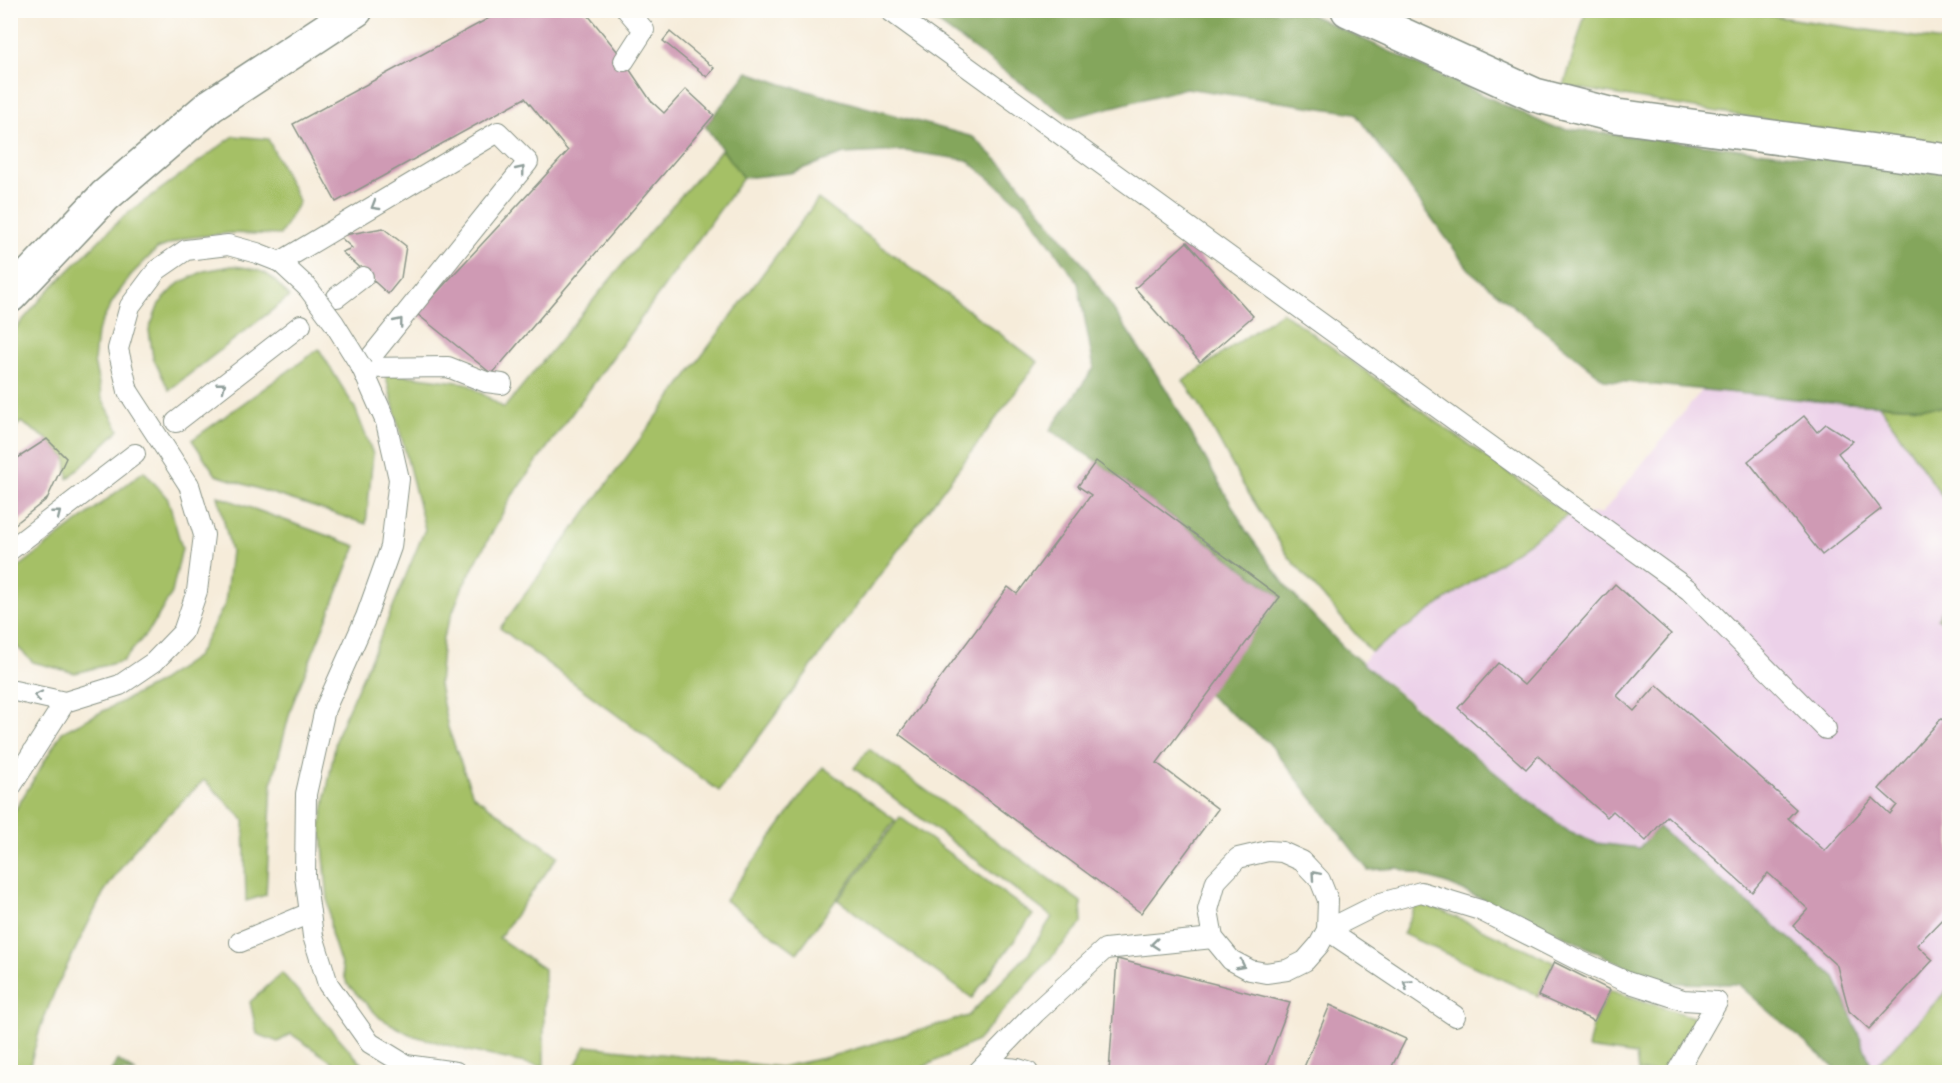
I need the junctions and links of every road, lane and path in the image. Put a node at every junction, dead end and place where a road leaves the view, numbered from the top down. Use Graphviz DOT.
graph roads {
  1 [pos="356,10"];
  2 [pos="627,10"];
  3 [pos="889,10"];
  4 [pos="1348,10"];
  5 [pos="624,62"];
  6 [pos="1950,161"];
  7 [pos="280,262"];
  8 [pos="363,277"];
  9 [pos="10,296"];
  10 [pos="337,297"];
  11 [pos="301,325"];
  12 [pos="363,368"];
  13 [pos="502,384"];
  14 [pos="176,422"];
  15 [pos="135,454"];
  16 [pos="10,550"];
  17 [pos="10,690"];
  18 [pos="65,702"];
  19 [pos="1826,729"];
  20 [pos="10,788"];
  21 [pos="310,913"];
  22 [pos="1327,930"];
  23 [pos="1213,938"];
  24 [pos="240,942"];
  25 [pos="1455,1016"];
  26 [pos="456,1072"];
  27 [pos="979,1072"];
  28 [pos="1028,1072"];
  29 [pos="1677,1072"];
  1 -- 9 [label="street"];
  2 -- 5 [label="lane"];
  3 -- 19 [label="lane"];
  4 -- 6 [label="street"];
  7 -- 12 [label="lane, bridge"];
  12 -- 7 [label="lane, one-way"];
  7 -- 18 [label="lane, bridge"];
  8 -- 10 [label="lane"];
  14 -- 11 [label="lane, one-way"];
  12 -- 13 [label="lane"];
  12 -- 21 [label="lane"];
  16 -- 15 [label="lane, one-way"];
  18 -- 17 [label="lane, one-way"];
  18 -- 20 [label="lane"];
  21 -- 24 [label="lane"];
  21 -- 26 [label="lane"];
  23 -- 22 [label="lane, one-way"];
  22 -- 23 [label="lane, one-way"];
  25 -- 22 [label="lane, one-way"];
  22 -- 29 [label="lane"];
  23 -- 27 [label="lane, one-way"];
  27 -- 28 [label="lane"];
}
